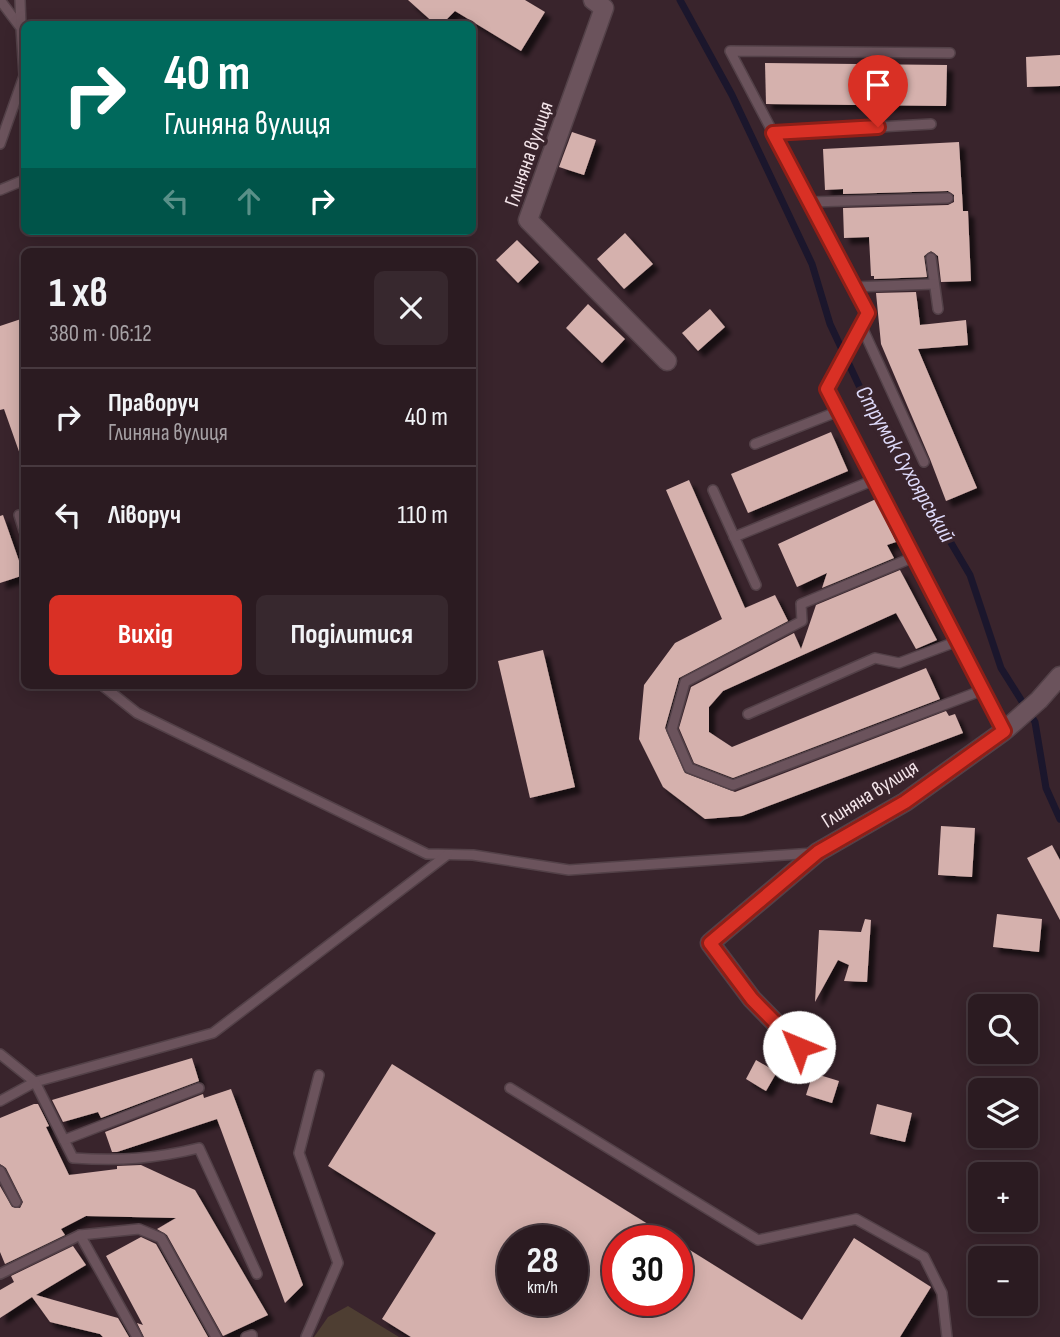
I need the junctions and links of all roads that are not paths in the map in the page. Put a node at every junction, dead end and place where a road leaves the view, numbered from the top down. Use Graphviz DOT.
graph roads {
  1 [pos="0,0"];
  2 [pos="20,0"];
  3 [pos="601,3"];
  4 [pos="21,28"];
  5 [pos="950,53"];
  6 [pos="21,84"];
  7 [pos="931,124"];
  8 [pos="773,133"];
  9 [pos="0,144"];
  10 [pos="21,181"];
  11 [pos="0,190"];
  12 [pos="948,198"];
  13 [pos="810,202"];
  14 [pos="931,258"];
  15 [pos="934,284"];
  16 [pos="854,287"];
  17 [pos="938,309"];
  18 [pos="861,325"];
  19 [pos="667,361"];
  20 [pos="839,411"];
  21 [pos="755,444"];
  22 [pos="924,462"];
  23 [pos="874,480"];
  24 [pos="713,490"];
  25 [pos="19,515"];
  26 [pos="21,521"];
  27 [pos="734,537"];
  28 [pos="914,557"];
  29 [pos="756,585"];
  30 [pos="958,641"];
  31 [pos="1060,676"];
  32 [pos="107,689"];
  33 [pos="983,690"];
  34 [pos="748,715"];
  35 [pos="1010,726"];
  36 [pos="818,852"];
  37 [pos="447,855"];
  38 [pos="799,1047"];
  39 [pos="0,1054"];
  40 [pos="319,1075"];
  41 [pos="35,1082"];
  42 [pos="199,1088"];
  43 [pos="510,1088"];
  44 [pos="0,1101"];
  45 [pos="64,1140"];
  46 [pos="0,1171"];
  47 [pos="16,1202"];
  48 [pos="80,1235"];
  49 [pos="0,1274"];
  50 [pos="257,1274"];
  51 [pos="137,1337"];
  52 [pos="216,1337"];
  53 [pos="246,1337"];
  54 [pos="252,1337"];
  55 [pos="306,1337"];
  56 [pos="947,1337"];
  1 -- 4 [label="lane"];
  2 -- 4 [label="lane"];
  3 -- 19 [label="street, Глиняна вулиця"];
  5 -- 8 [label="lane"];
  6 -- 9 [label="lane"];
  7 -- 8 [label="lane"];
  8 -- 13 [label="lane"];
  10 -- 11 [label="lane"];
  12 -- 13 [label="lane"];
  13 -- 16 [label="lane"];
  14 -- 15 [label="lane"];
  15 -- 16 [label="lane"];
  15 -- 17 [label="lane"];
  16 -- 18 [label="lane"];
  18 -- 20 [label="lane"];
  18 -- 22 [label="lane"];
  20 -- 21 [label="lane"];
  20 -- 23 [label="lane"];
  23 -- 27 [label="lane"];
  23 -- 28 [label="lane"];
  24 -- 27 [label="lane"];
  25 -- 26 [label="lane"];
  27 -- 29 [label="lane"];
  28 -- 30 [label="lane"];
  28 -- 33 [label="lane"];
  30 -- 33 [label="lane"];
  30 -- 34 [label="lane"];
  31 -- 35 [label="street, Глиняна вулиця"];
  32 -- 37 [label="lane"];
  33 -- 35 [label="lane"];
  35 -- 36 [label="street, Глиняна вулиця"];
  36 -- 37 [label="lane"];
  36 -- 38 [label="street, Глиняна вулиця"];
  37 -- 41 [label="lane"];
  39 -- 41 [label="lane"];
  40 -- 55 [label="lane"];
  41 -- 44 [label="lane"];
  41 -- 45 [label="lane"];
  42 -- 45 [label="lane"];
  43 -- 56 [label="lane"];
  45 -- 50 [label="lane"];
  46 -- 47 [label="lane"];
  48 -- 49 [label="lane"];
  48 -- 51 [label="lane"];
  48 -- 52 [label="lane"];
  53 -- 54 [label="lane"];
}
